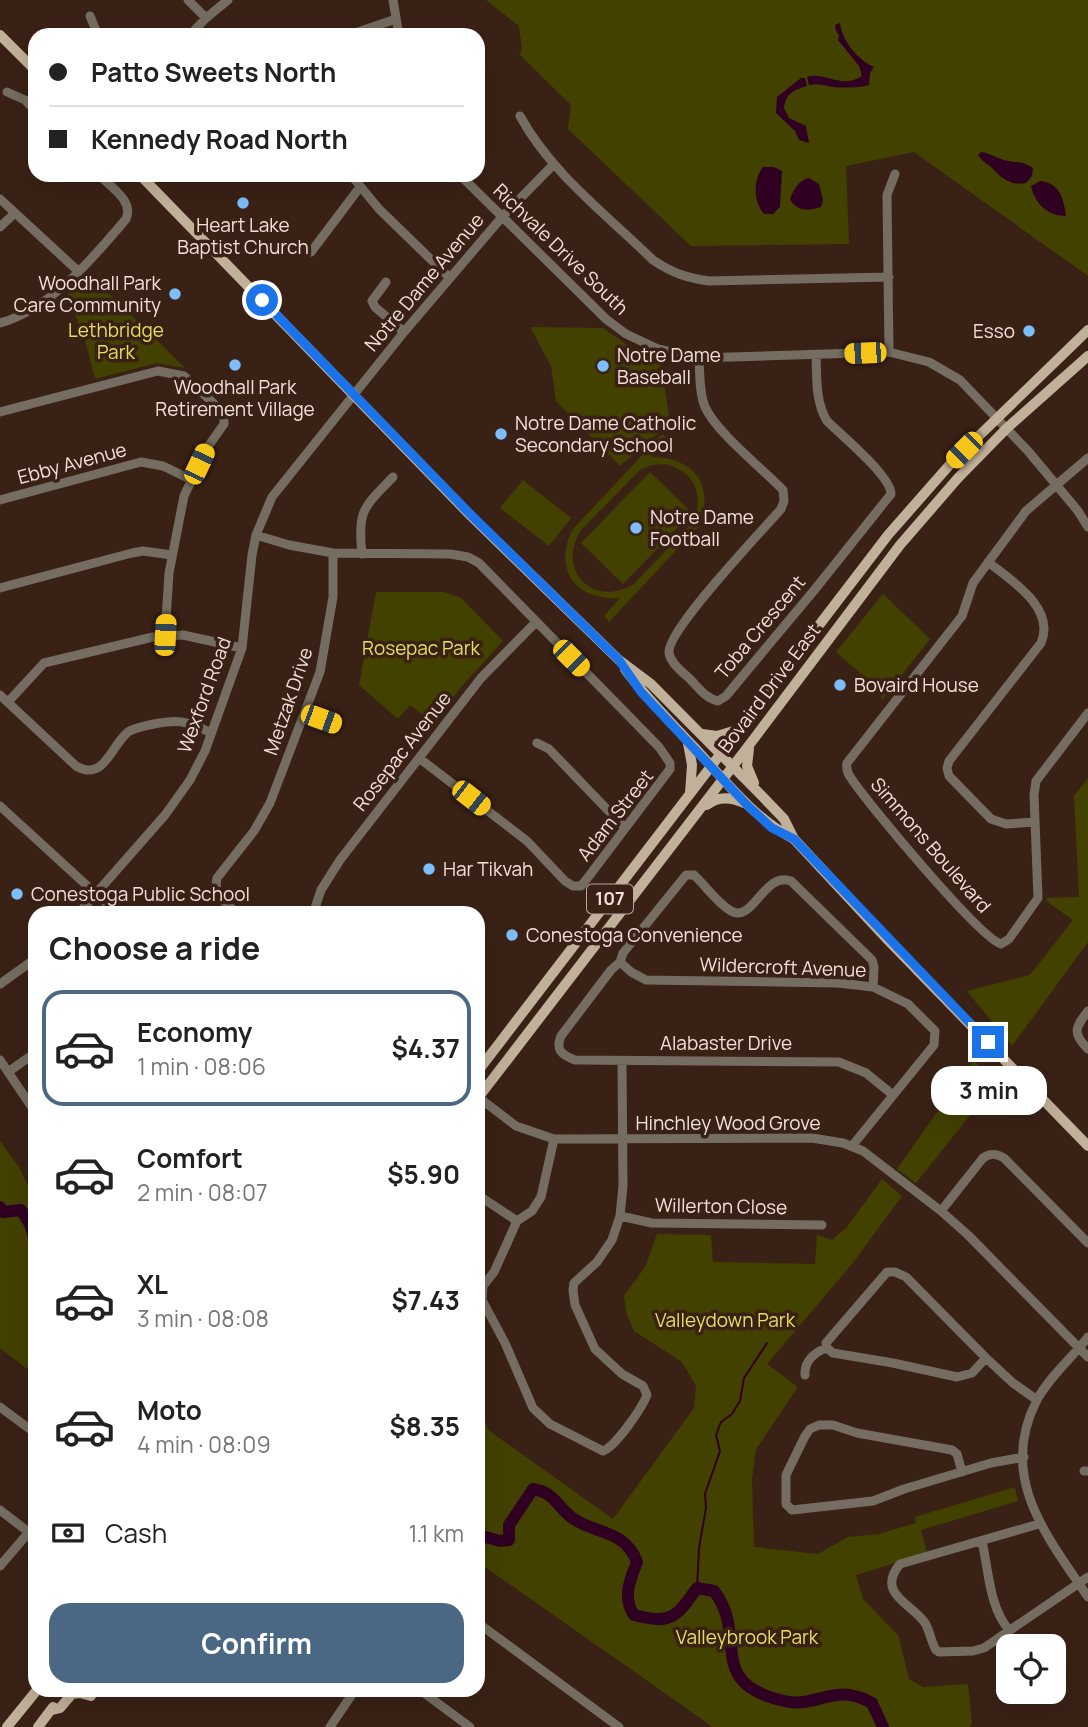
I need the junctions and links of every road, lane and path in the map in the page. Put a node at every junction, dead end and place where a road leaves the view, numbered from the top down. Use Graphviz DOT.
graph roads {
  1 [pos="188,0"];
  2 [pos="228,0"];
  3 [pos="393,0"];
  4 [pos="90,16"];
  5 [pos="206,18"];
  6 [pos="396,19"];
  7 [pos="95,28"];
  8 [pos="197,28"];
  9 [pos="370,28"];
  10 [pos="398,28"];
  11 [pos="0,35"];
  12 [pos="28,63"];
  13 [pos="7,92"];
  14 [pos="28,103"];
  15 [pos="520,116"];
  16 [pos="554,164"];
  17 [pos="895,174"];
  18 [pos="106,182"];
  19 [pos="147,182"];
  20 [pos="356,182"];
  21 [pos="467,182"];
  22 [pos="360,187"];
  23 [pos="0,199"];
  24 [pos="15,213"];
  25 [pos="502,217"];
  26 [pos="0,226"];
  27 [pos="311,252"];
  28 [pos="78,271"];
  29 [pos="889,277"];
  30 [pos="450,278"];
  31 [pos="386,282"];
  32 [pos="0,323"];
  33 [pos="1088,330"];
  34 [pos="404,332"];
  35 [pos="889,352"];
  36 [pos="816,355"];
  37 [pos="1088,356"];
  38 [pos="699,358"];
  39 [pos="352,394"];
  40 [pos="0,412"];
  41 [pos="997,417"];
  42 [pos="1007,428"];
  43 [pos="1088,458"];
  44 [pos="393,477"];
  45 [pos="192,480"];
  46 [pos="1057,486"];
  47 [pos="0,499"];
  48 [pos="1088,527"];
  49 [pos="256,534"];
  50 [pos="333,553"];
  51 [pos="362,554"];
  52 [pos="172,555"];
  53 [pos="988,562"];
  54 [pos="0,588"];
  55 [pos="536,622"];
  56 [pos="165,635"];
  57 [pos="242,648"];
  58 [pos="619,660"];
  59 [pos="4,698"];
  60 [pos="304,713"];
  61 [pos="1088,713"];
  62 [pos="337,725"];
  63 [pos="742,728"];
  64 [pos="211,733"];
  65 [pos="699,733"];
  66 [pos="687,740"];
  67 [pos="753,740"];
  68 [pos="537,743"];
  69 [pos="721,755"];
  70 [pos="419,758"];
  71 [pos="712,766"];
  72 [pos="733,766"];
  73 [pos="723,779"];
  74 [pos="690,794"];
  75 [pos="764,797"];
  76 [pos="746,804"];
  77 [pos="0,806"];
  78 [pos="697,813"];
  79 [pos="1035,822"];
  80 [pos="625,828"];
  81 [pos="794,839"];
  82 [pos="94,893"];
  83 [pos="84,906"];
  84 [pos="109,906"];
  85 [pos="231,906"];
  86 [pos="316,906"];
  87 [pos="621,962"];
  88 [pos="28,964"];
  89 [pos="0,984"];
  90 [pos="873,987"];
  91 [pos="1088,1011"];
  92 [pos="1088,1049"];
  93 [pos="28,1058"];
  94 [pos="0,1060"];
  95 [pos="622,1061"];
  96 [pos="485,1062"];
  97 [pos="8,1072"];
  98 [pos="485,1088"];
  99 [pos="893,1095"];
  100 [pos="28,1102"];
  101 [pos="485,1102"];
  102 [pos="554,1139"];
  103 [pos="623,1140"];
  104 [pos="852,1146"];
  105 [pos="1088,1146"];
  106 [pos="485,1200"];
  107 [pos="941,1211"];
  108 [pos="620,1216"];
  109 [pos="517,1222"];
  110 [pos="822,1225"];
  111 [pos="1088,1243"];
  112 [pos="485,1283"];
  113 [pos="485,1306"];
  114 [pos="1088,1337"];
  115 [pos="827,1348"];
  116 [pos="1079,1348"];
  117 [pos="1088,1357"];
  118 [pos="986,1359"];
  119 [pos="805,1375"];
  120 [pos="1037,1400"];
  121 [pos="0,1407"];
  122 [pos="28,1428"];
  123 [pos="1024,1457"];
  124 [pos="961,1472"];
  125 [pos="0,1510"];
  126 [pos="1039,1524"];
  127 [pos="28,1532"];
  128 [pos="28,1539"];
  129 [pos="982,1542"];
  130 [pos="0,1566"];
  131 [pos="1088,1577"];
  132 [pos="1079,1583"];
  133 [pos="1088,1597"];
  134 [pos="485,1628"];
  135 [pos="1009,1630"];
  136 [pos="31,1697"];
  137 [pos="61,1697"];
  138 [pos="69,1697"];
  139 [pos="350,1697"];
  140 [pos="429,1697"];
  141 [pos="51,1710"];
  142 [pos="7,1727"];
  143 [pos="38,1727"];
  144 [pos="330,1727"];
  145 [pos="470,1727"];
  146 [pos="619,1727"];
  1 -- 5 [label="street"];
  2 -- 5 [label="street"];
  3 -- 6 [label="street"];
  4 -- 7 [label="street"];
  5 -- 8 [label="street"];
  6 -- 9 [label="street"];
  6 -- 10 [label="street"];
  11 -- 12 [label="main road"];
  13 -- 14 [label="street"];
  15 -- 16 [label="street"];
  16 -- 25 [label="street, Notre Dame Avenue"];
  16 -- 29 [label="street"];
  17 -- 29 [label="street"];
  18 -- 28 [label="street"];
  19 -- 39 [label="main road"];
  20 -- 22 [label="street"];
  21 -- 25 [label="street, Richvale Drive South"];
  22 -- 27 [label="street"];
  22 -- 30 [label="street"];
  23 -- 24 [label="street"];
  24 -- 26 [label="street"];
  24 -- 28 [label="street"];
  25 -- 30 [label="street, Notre Dame Avenue"];
  25 -- 38 [label="street, Richvale Drive South"];
  28 -- 32 [label="street"];
  29 -- 35 [label="street"];
  30 -- 34 [label="street, Notre Dame Avenue"];
  31 -- 34 [label="street"];
  33 -- 41 [label="main road, Bovaird Drive East / 107"];
  34 -- 39 [label="street, Notre Dame Avenue"];
  35 -- 36 [label="street, Richvale Drive South"];
  35 -- 41 [label="street, Richvale Drive South"];
  36 -- 38 [label="street, Richvale Drive South"];
  36 -- 38 [label="street, Toba Crescent"];
  37 -- 42 [label="main road, Bovaird Drive East / 107"];
  39 -- 49 [label="street, Wexford Road"];
  39 -- 58 [label="main road"];
  40 -- 45 [label="street"];
  41 -- 42 [label="street, Richvale Drive South"];
  41 -- 63 [label="main road, Bovaird Drive East / 107"];
  42 -- 46 [label="street, Richvale Drive South"];
  42 -- 67 [label="main road, Bovaird Drive East / 107"];
  43 -- 46 [label="street, Simmons Boulevard"];
  44 -- 51 [label="street"];
  45 -- 47 [label="street, Ebby Avenue"];
  45 -- 52 [label="street"];
  46 -- 48 [label="street, Richvale Drive South"];
  46 -- 53 [label="street, Simmons Boulevard"];
  49 -- 50 [label="street"];
  49 -- 57 [label="street, Wexford Road"];
  50 -- 51 [label="street"];
  50 -- 60 [label="street, Metzak Drive"];
  51 -- 55 [label="street"];
  52 -- 54 [label="street"];
  52 -- 56 [label="street"];
  53 -- 79 [label="street"];
  53 -- 79 [label="street, Simmons Boulevard"];
  55 -- 70 [label="street, Rosepac Avenue"];
  55 -- 80 [label="street, Adam Street"];
  56 -- 57 [label="street"];
  56 -- 59 [label="street"];
  57 -- 64 [label="street, Wexford Road"];
  58 -- 65 [label="main road"];
  58 -- 66 [label="main road"];
  59 -- 64 [label="street"];
  60 -- 62 [label="street"];
  60 -- 85 [label="street, Metzak Drive"];
  61 -- 79 [label="street, Simmons Boulevard"];
  63 -- 65 [label="main road"];
  63 -- 69 [label="main road, Bovaird Drive East / 107"];
  64 -- 82 [label="street, Wexford Road"];
  65 -- 69 [label="main road"];
  66 -- 71 [label="main road"];
  66 -- 74 [label="main road"];
  67 -- 72 [label="main road, Bovaird Drive East / 107"];
  67 -- 75 [label="main road"];
  68 -- 80 [label="street"];
  69 -- 71 [label="main road, Bovaird Drive East / 107"];
  69 -- 72 [label="main road"];
  70 -- 80 [label="street, Adam Street"];
  70 -- 86 [label="street, Rosepac Avenue"];
  71 -- 73 [label="main road"];
  71 -- 74 [label="main road, Bovaird Drive East / 107"];
  72 -- 73 [label="main road, Bovaird Drive East / 107"];
  72 -- 75 [label="main road"];
  73 -- 76 [label="main road"];
  73 -- 78 [label="main road, Bovaird Drive East / 107"];
  74 -- 96 [label="main road, Bovaird Drive East / 107"];
  75 -- 81 [label="main road"];
  76 -- 78 [label="main road"];
  76 -- 81 [label="main road"];
  77 -- 82 [label="street"];
  78 -- 98 [label="main road, Bovaird Drive East / 107"];
  81 -- 105 [label="main road"];
  82 -- 83 [label="street, Wexford Road"];
  82 -- 84 [label="street"];
  87 -- 90 [label="street, Wildercroft Avenue"];
  87 -- 90 [label="street"];
  87 -- 95 [label="street, Alabaster Drive"];
  88 -- 89 [label="street"];
  90 -- 99 [label="street, Wildercroft Avenue"];
  91 -- 92 [label="street"];
  93 -- 97 [label="street"];
  94 -- 97 [label="street"];
  95 -- 99 [label="street, Alabaster Drive"];
  95 -- 103 [label="street"];
  97 -- 100 [label="street"];
  99 -- 104 [label="street, Wildercroft Avenue"];
  101 -- 102 [label="street, Hinchley Wood Grove"];
  102 -- 103 [label="street, Hinchley Wood Grove"];
  102 -- 109 [label="street"];
  103 -- 104 [label="street, Hinchley Wood Grove"];
  103 -- 108 [label="street"];
  104 -- 107 [label="street, Hinchley Wood Grove"];
  106 -- 109 [label="street"];
  107 -- 111 [label="street"];
  107 -- 116 [label="street, Hinchley Wood Grove"];
  108 -- 110 [label="street, Willerton Close"];
  108 -- 113 [label="street"];
  109 -- 112 [label="street"];
  114 -- 116 [label="street"];
  115 -- 118 [label="street"];
  115 -- 118 [label="street"];
  115 -- 119 [label="street"];
  116 -- 117 [label="street, Hinchley Wood Grove"];
  116 -- 120 [label="street"];
  118 -- 120 [label="street"];
  120 -- 123 [label="street"];
  121 -- 122 [label="street"];
  123 -- 124 [label="street"];
  123 -- 126 [label="street"];
  124 -- 124 [label="street"];
  125 -- 127 [label="street"];
  126 -- 129 [label="street"];
  126 -- 132 [label="street"];
  128 -- 130 [label="street"];
  129 -- 135 [label="street"];
  129 -- 135 [label="street"];
  131 -- 132 [label="street"];
  132 -- 133 [label="street"];
  132 -- 135 [label="street"];
  134 -- 146 [label="street"];
  136 -- 142 [label="main road"];
  137 -- 141 [label="main road"];
  138 -- 141 [label="main road"];
  139 -- 144 [label="street"];
  140 -- 145 [label="street"];
  141 -- 143 [label="main road"];
}
